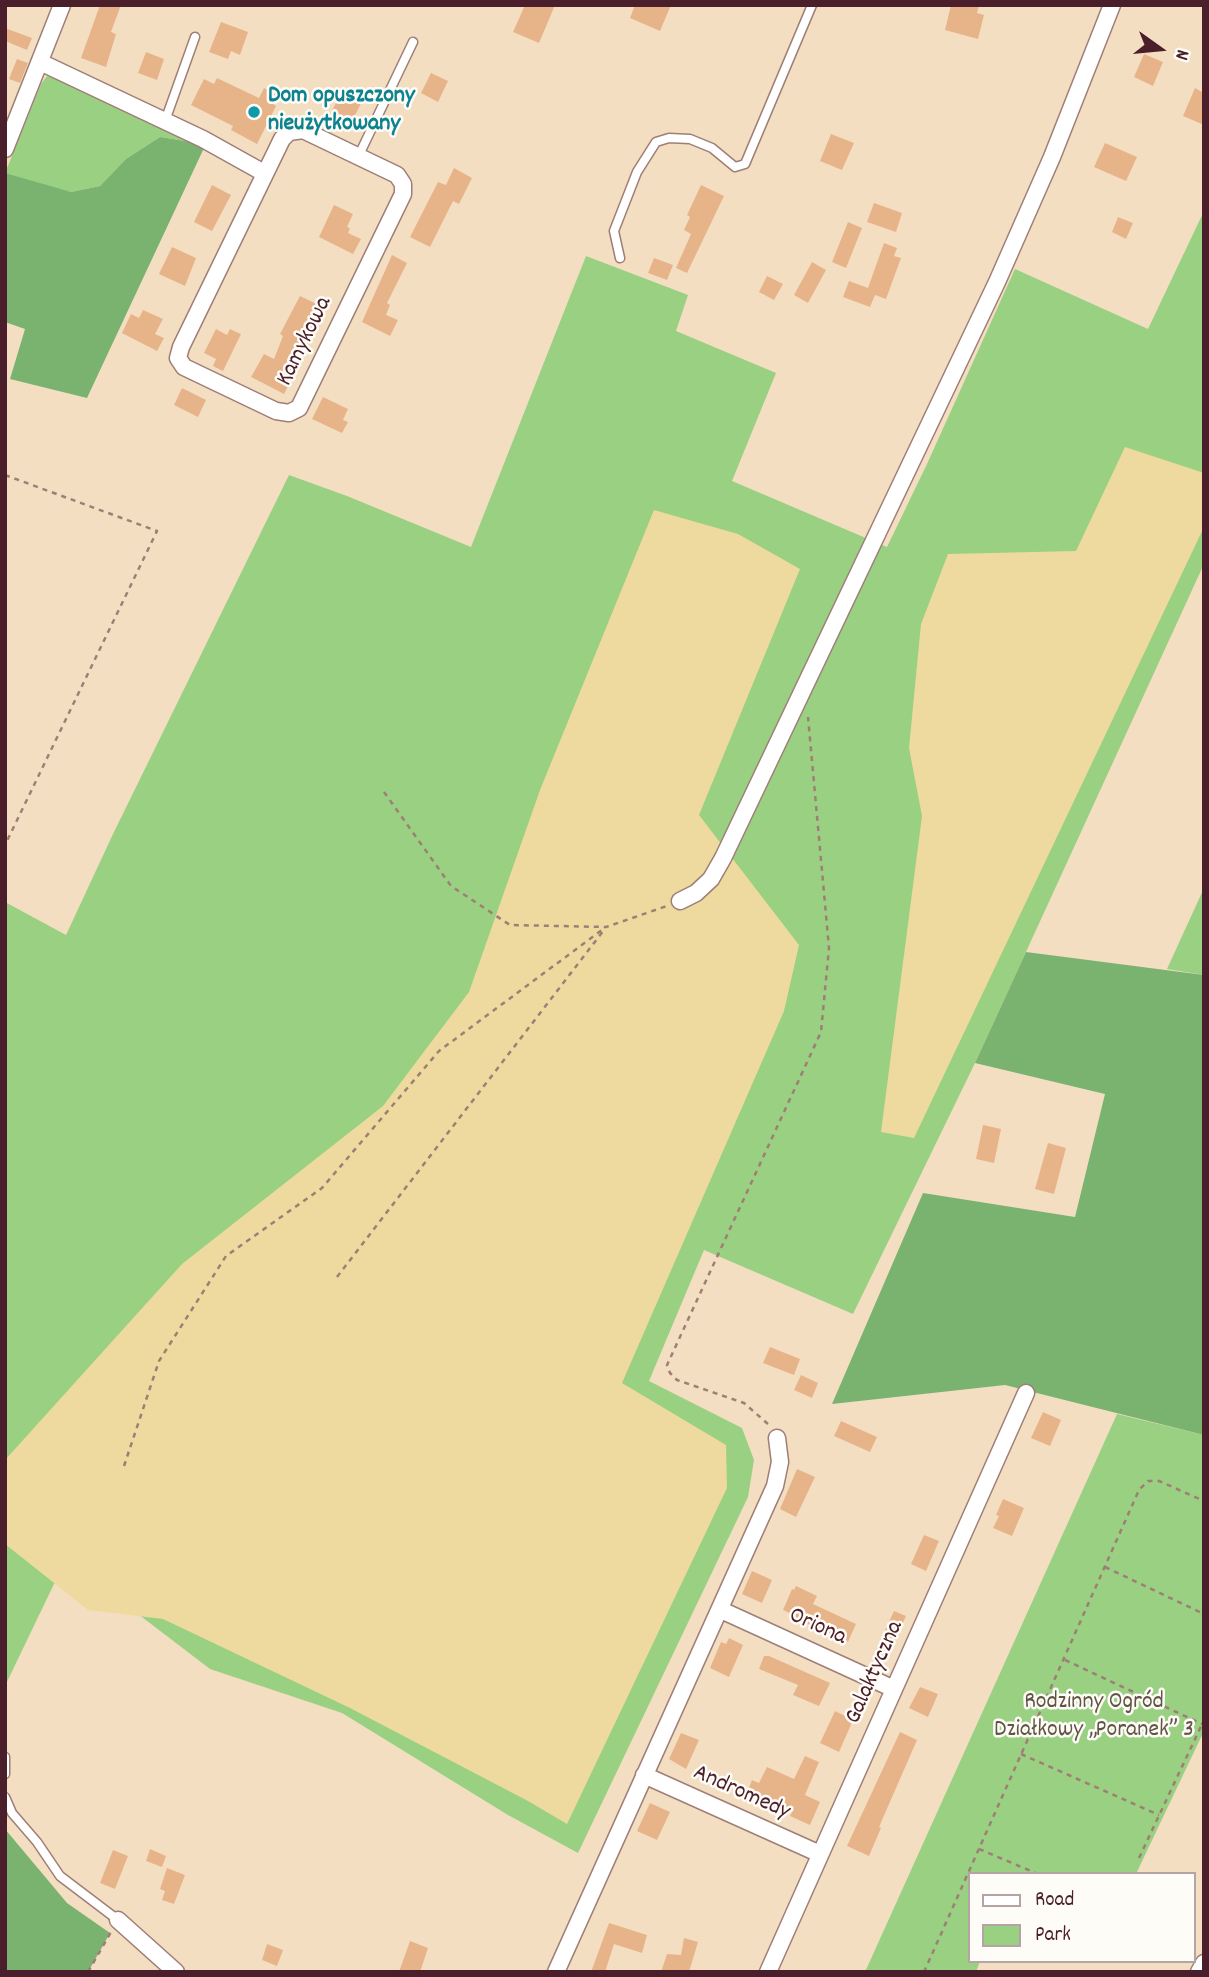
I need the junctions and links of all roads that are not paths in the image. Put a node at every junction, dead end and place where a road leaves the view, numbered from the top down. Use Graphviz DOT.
graph roads {
  1 [pos="62,5"];
  2 [pos="813,5"];
  3 [pos="1112,5"];
  4 [pos="195,37"];
  5 [pos="413,42"];
  6 [pos="40,62"];
  7 [pos="10,121"];
  8 [pos="165,121"];
  9 [pos="5,149"];
  10 [pos="359,155"];
  11 [pos="264,173"];
  12 [pos="620,258"];
  13 [pos="680,901"];
  14 [pos="1026,1393"];
  15 [pos="774,1432"];
  16 [pos="721,1610"];
  17 [pos="894,1689"];
  18 [pos="5,1757"];
  19 [pos="5,1774"];
  20 [pos="644,1775"];
  21 [pos="5,1797"];
  22 [pos="820,1854"];
  23 [pos="118,1920"];
  24 [pos="1204,1963"];
  25 [pos="176,1972"];
  26 [pos="556,1972"];
  27 [pos="768,1972"];
  28 [pos="1199,1972"];
  1 -- 6 [label="street"];
  2 -- 12 [label="lane"];
  3 -- 13 [label="street"];
  4 -- 8 [label="lane"];
  5 -- 10 [label="lane"];
  6 -- 7 [label="street"];
  6 -- 8 [label="street"];
  7 -- 9 [label="street"];
  8 -- 11 [label="street"];
  10 -- 11 [label="street, Kamykowa"];
  10 -- 11 [label="street, Kamykowa"];
  14 -- 17 [label="street, Galaktyczna"];
  15 -- 16 [label="street"];
  16 -- 17 [label="street, Oriona"];
  16 -- 20 [label="street"];
  17 -- 22 [label="street, Galaktyczna"];
  18 -- 19 [label="lane"];
  20 -- 22 [label="street, Andromedy"];
  20 -- 26 [label="street"];
  21 -- 23 [label="lane"];
  22 -- 27 [label="street, Galaktyczna"];
  23 -- 25 [label="street"];
  24 -- 28 [label="street"];
}
